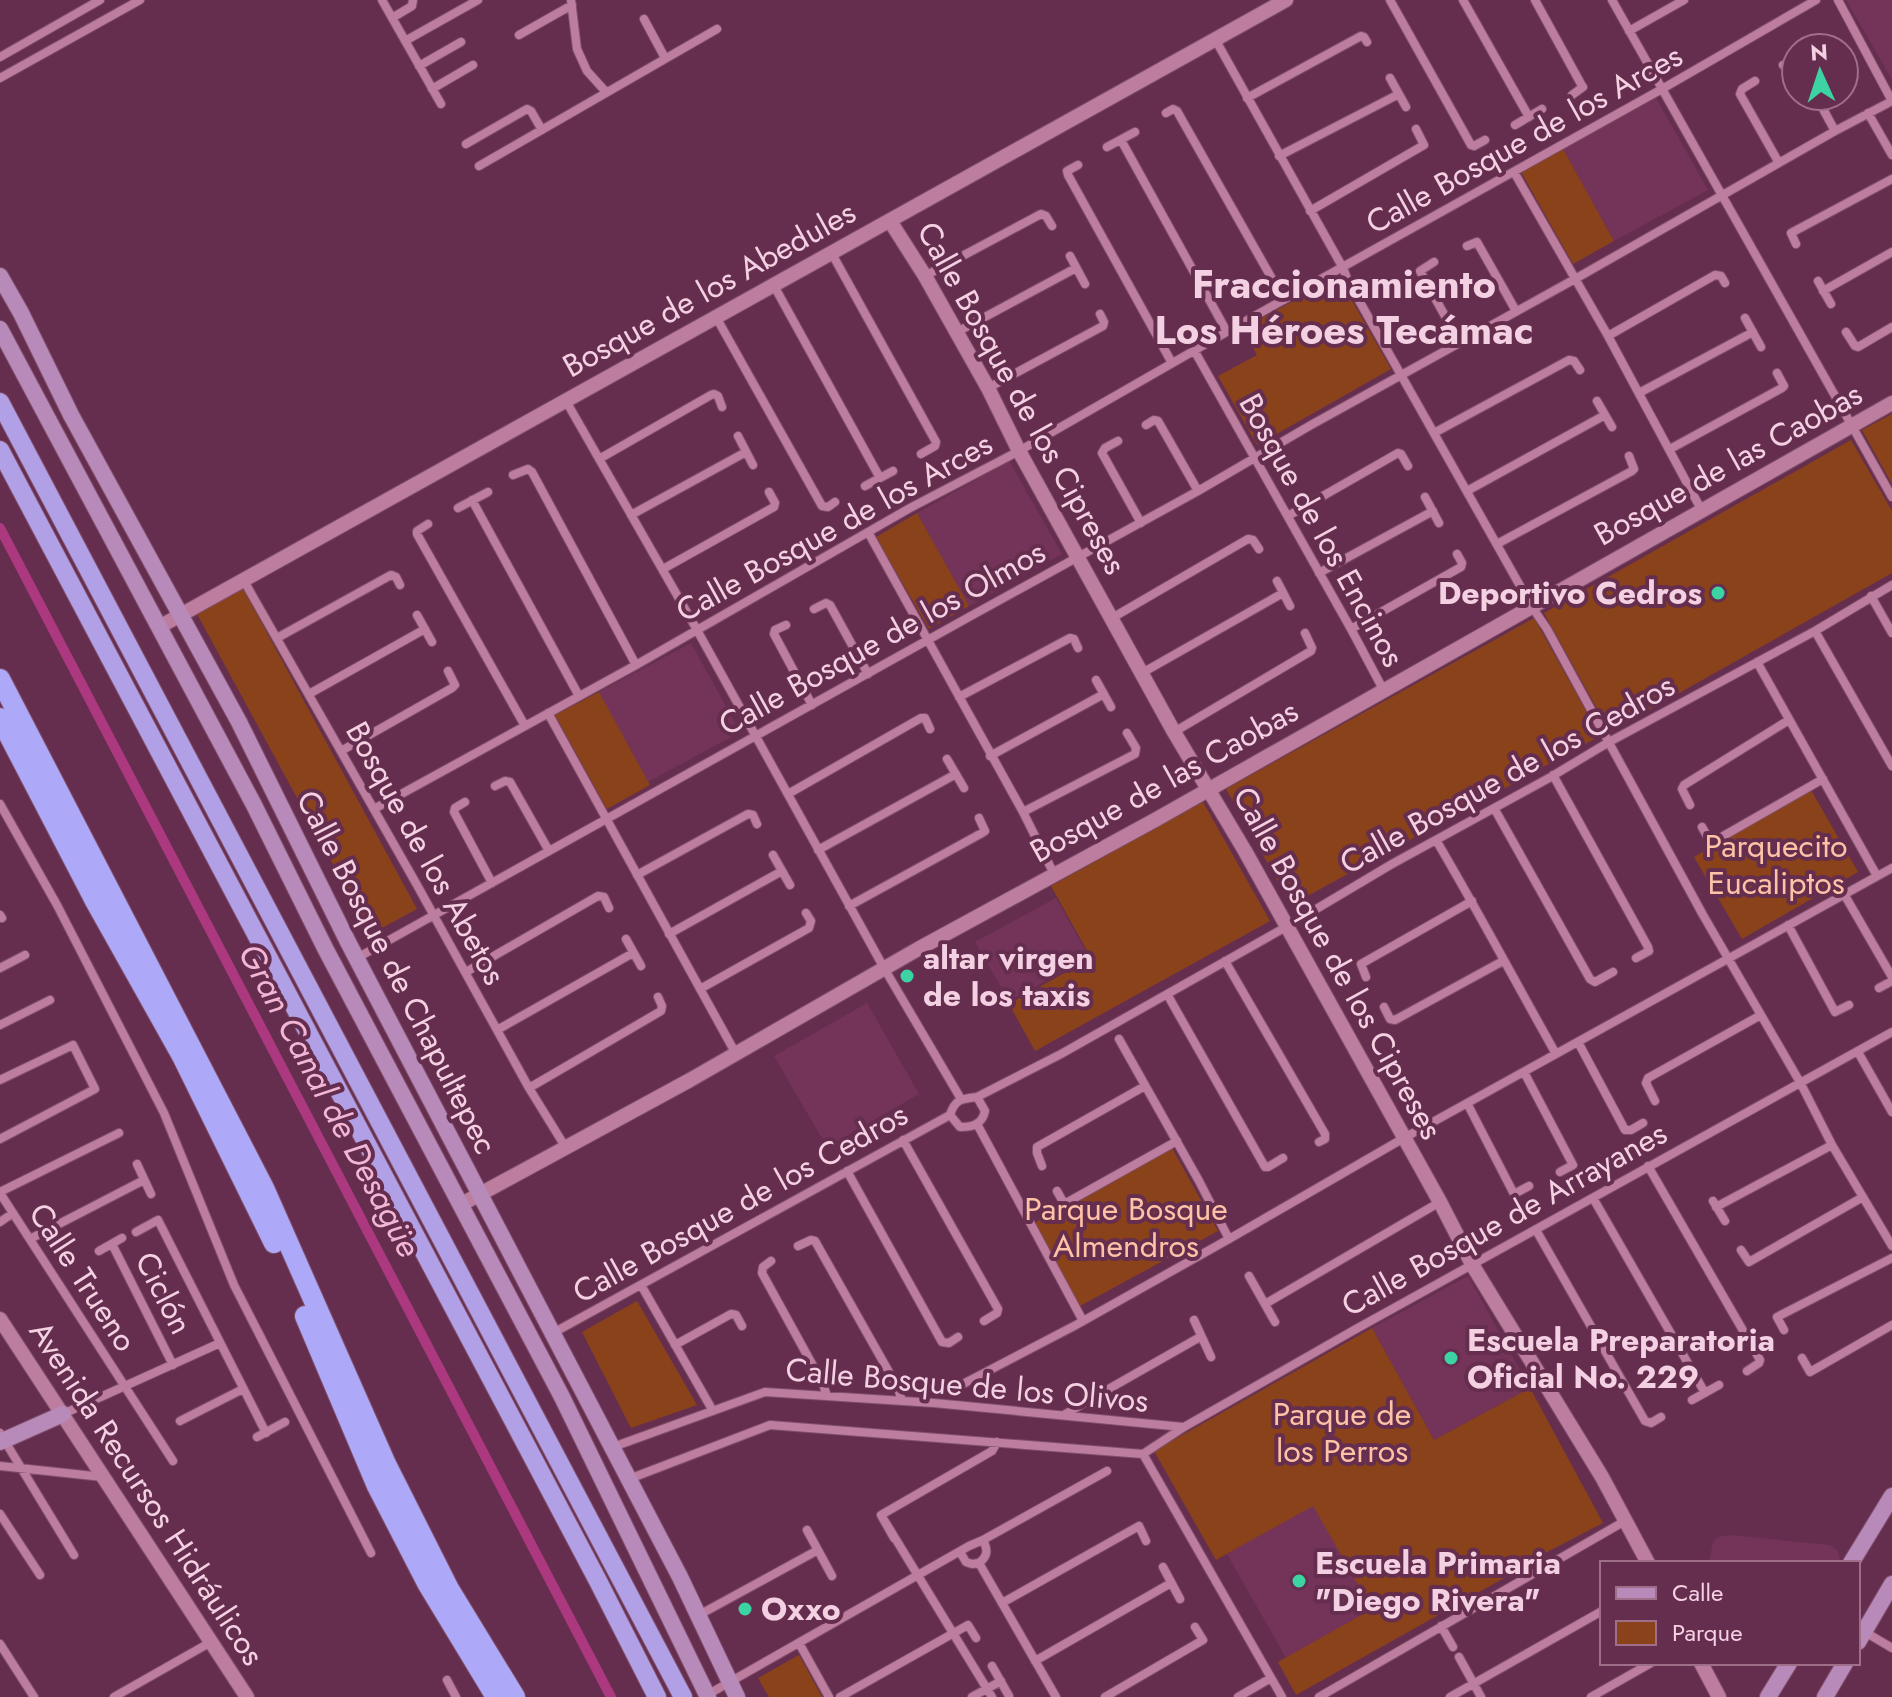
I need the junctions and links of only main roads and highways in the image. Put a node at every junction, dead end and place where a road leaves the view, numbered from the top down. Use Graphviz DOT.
graph roads {
  1 [pos="0,276"];
  2 [pos="0,329"];
  3 [pos="0,402"];
  4 [pos="0,450"];
  5 [pos="0,679"];
  6 [pos="0,718"];
  7 [pos="63,1414"];
  8 [pos="2,1438"];
  9 [pos="1892,1496"];
  10 [pos="1852,1561"];
  11 [pos="1892,1584"];
  12 [pos="1861,1636"];
  13 [pos="1788,1665"];
  14 [pos="1844,1665"];
  15 [pos="733,1689"];
  16 [pos="707,1696"];
  17 [pos="496,1697"];
  18 [pos="515,1697"];
  19 [pos="657,1697"];
  20 [pos="683,1697"];
  21 [pos="1768,1697"];
  22 [pos="1825,1697"];
  1 -- 15 [label="main road, Calle Bosque de Chapultepec"];
  2 -- 16 [label="main road, Calle Bosque de Chapultepec"];
  3 -- 20 [label="highway"];
  4 -- 19 [label="highway"];
  5 -- 18 [label="highway"];
  6 -- 17 [label="highway"];
  7 -- 8 [label="main road"];
  9 -- 10 [label="main road"];
  11 -- 12 [label="main road"];
  13 -- 21 [label="main road"];
  14 -- 22 [label="main road"];
}
